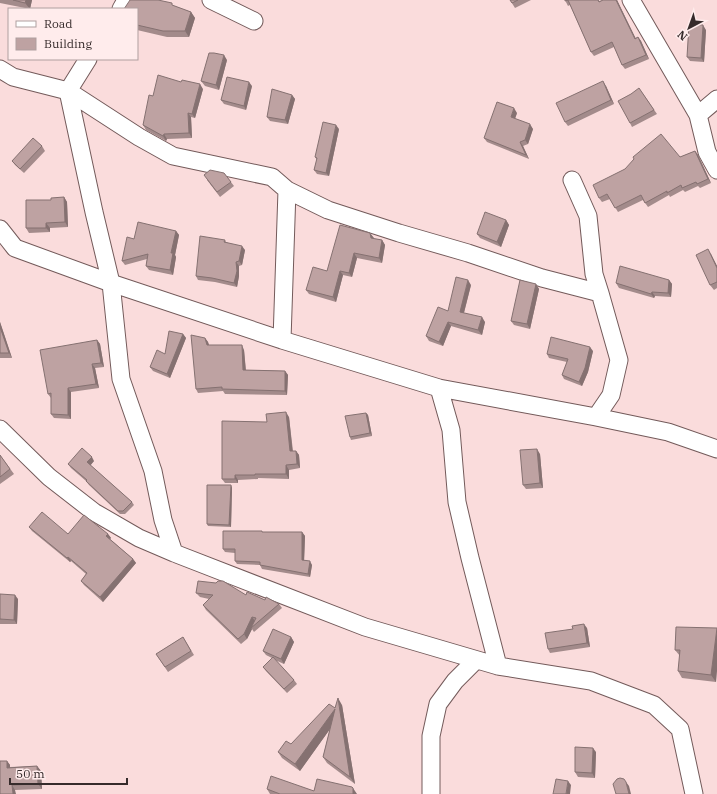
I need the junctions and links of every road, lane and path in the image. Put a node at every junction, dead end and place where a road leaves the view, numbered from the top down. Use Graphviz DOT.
graph roads {
  1 [pos="211,0"];
  2 [pos="631,0"];
  3 [pos="254,21"];
  4 [pos="87,60"];
  5 [pos="0,69"];
  6 [pos="68,91"];
  7 [pos="717,99"];
  8 [pos="698,115"];
  9 [pos="717,170"];
  10 [pos="572,180"];
  11 [pos="287,190"];
  12 [pos="0,230"];
  13 [pos="111,283"];
  14 [pos="600,293"];
  15 [pos="282,340"];
  16 [pos="439,388"];
  17 [pos="596,417"];
  18 [pos="0,429"];
  19 [pos="717,449"];
  20 [pos="174,553"];
  21 [pos="476,660"];
  22 [pos="498,666"];
  23 [pos="431,794"];
  24 [pos="694,794"];
  1 -- 3 [label="street"];
  2 -- 8 [label="street"];
  4 -- 6 [label="street"];
  5 -- 6 [label="street"];
  6 -- 11 [label="street"];
  6 -- 13 [label="street"];
  7 -- 8 [label="street"];
  8 -- 9 [label="street"];
  10 -- 14 [label="street"];
  11 -- 14 [label="street"];
  11 -- 15 [label="street"];
  12 -- 13 [label="street"];
  13 -- 15 [label="street"];
  13 -- 20 [label="street"];
  14 -- 17 [label="street"];
  15 -- 16 [label="street"];
  16 -- 17 [label="street"];
  16 -- 22 [label="street"];
  17 -- 19 [label="street"];
  18 -- 20 [label="street"];
  20 -- 21 [label="street"];
  21 -- 22 [label="street"];
  21 -- 23 [label="street"];
  22 -- 24 [label="street"];
}
